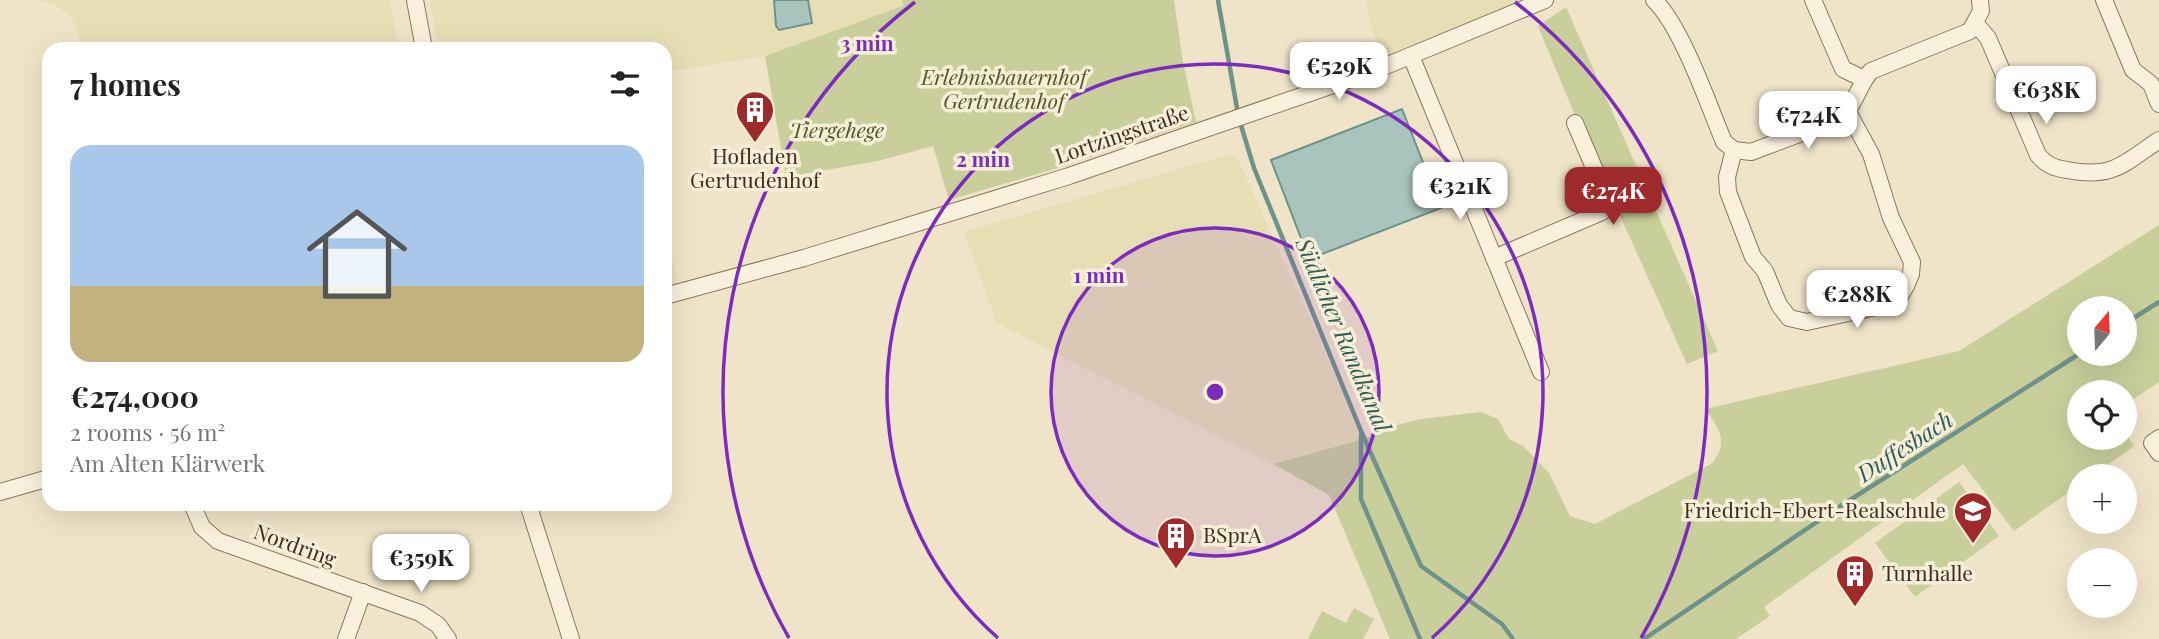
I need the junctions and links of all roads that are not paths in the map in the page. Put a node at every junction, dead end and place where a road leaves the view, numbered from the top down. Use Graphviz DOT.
graph roads {
  1 [pos="415,0"];
  2 [pos="1545,0"];
  3 [pos="1654,0"];
  4 [pos="1813,0"];
  5 [pos="1980,0"];
  6 [pos="2104,0"];
  7 [pos="1976,24"];
  8 [pos="423,42"];
  9 [pos="1411,56"];
  10 [pos="1864,79"];
  11 [pos="2159,104"];
  12 [pos="1849,112"];
  13 [pos="1575,123"];
  14 [pos="2159,140"];
  15 [pos="1734,150"];
  16 [pos="1494,258"];
  17 [pos="672,294"];
  18 [pos="1541,373"];
  19 [pos="2159,438"];
  20 [pos="2159,453"];
  21 [pos="42,480"];
  22 [pos="0,492"];
  23 [pos="195,511"];
  24 [pos="530,511"];
  25 [pos="363,592"];
  26 [pos="346,639"];
  27 [pos="449,639"];
  28 [pos="571,639"];
  1 -- 8 [label="street"];
  2 -- 9 [label="street, Lortzingstraße"];
  3 -- 15 [label="street"];
  4 -- 10 [label="street"];
  5 -- 7 [label="street"];
  6 -- 11 [label="street"];
  7 -- 10 [label="street"];
  7 -- 14 [label="street"];
  9 -- 16 [label="street"];
  9 -- 17 [label="street, Lortzingstraße"];
  10 -- 12 [label="street"];
  12 -- 15 [label="street"];
  12 -- 15 [label="street"];
  13 -- 16 [label="street"];
  16 -- 18 [label="street"];
  19 -- 20 [label="street"];
  21 -- 22 [label="street"];
  23 -- 25 [label="street, Nordring"];
  24 -- 28 [label="street"];
  25 -- 26 [label="street"];
  25 -- 27 [label="street, Nordring"];
}
